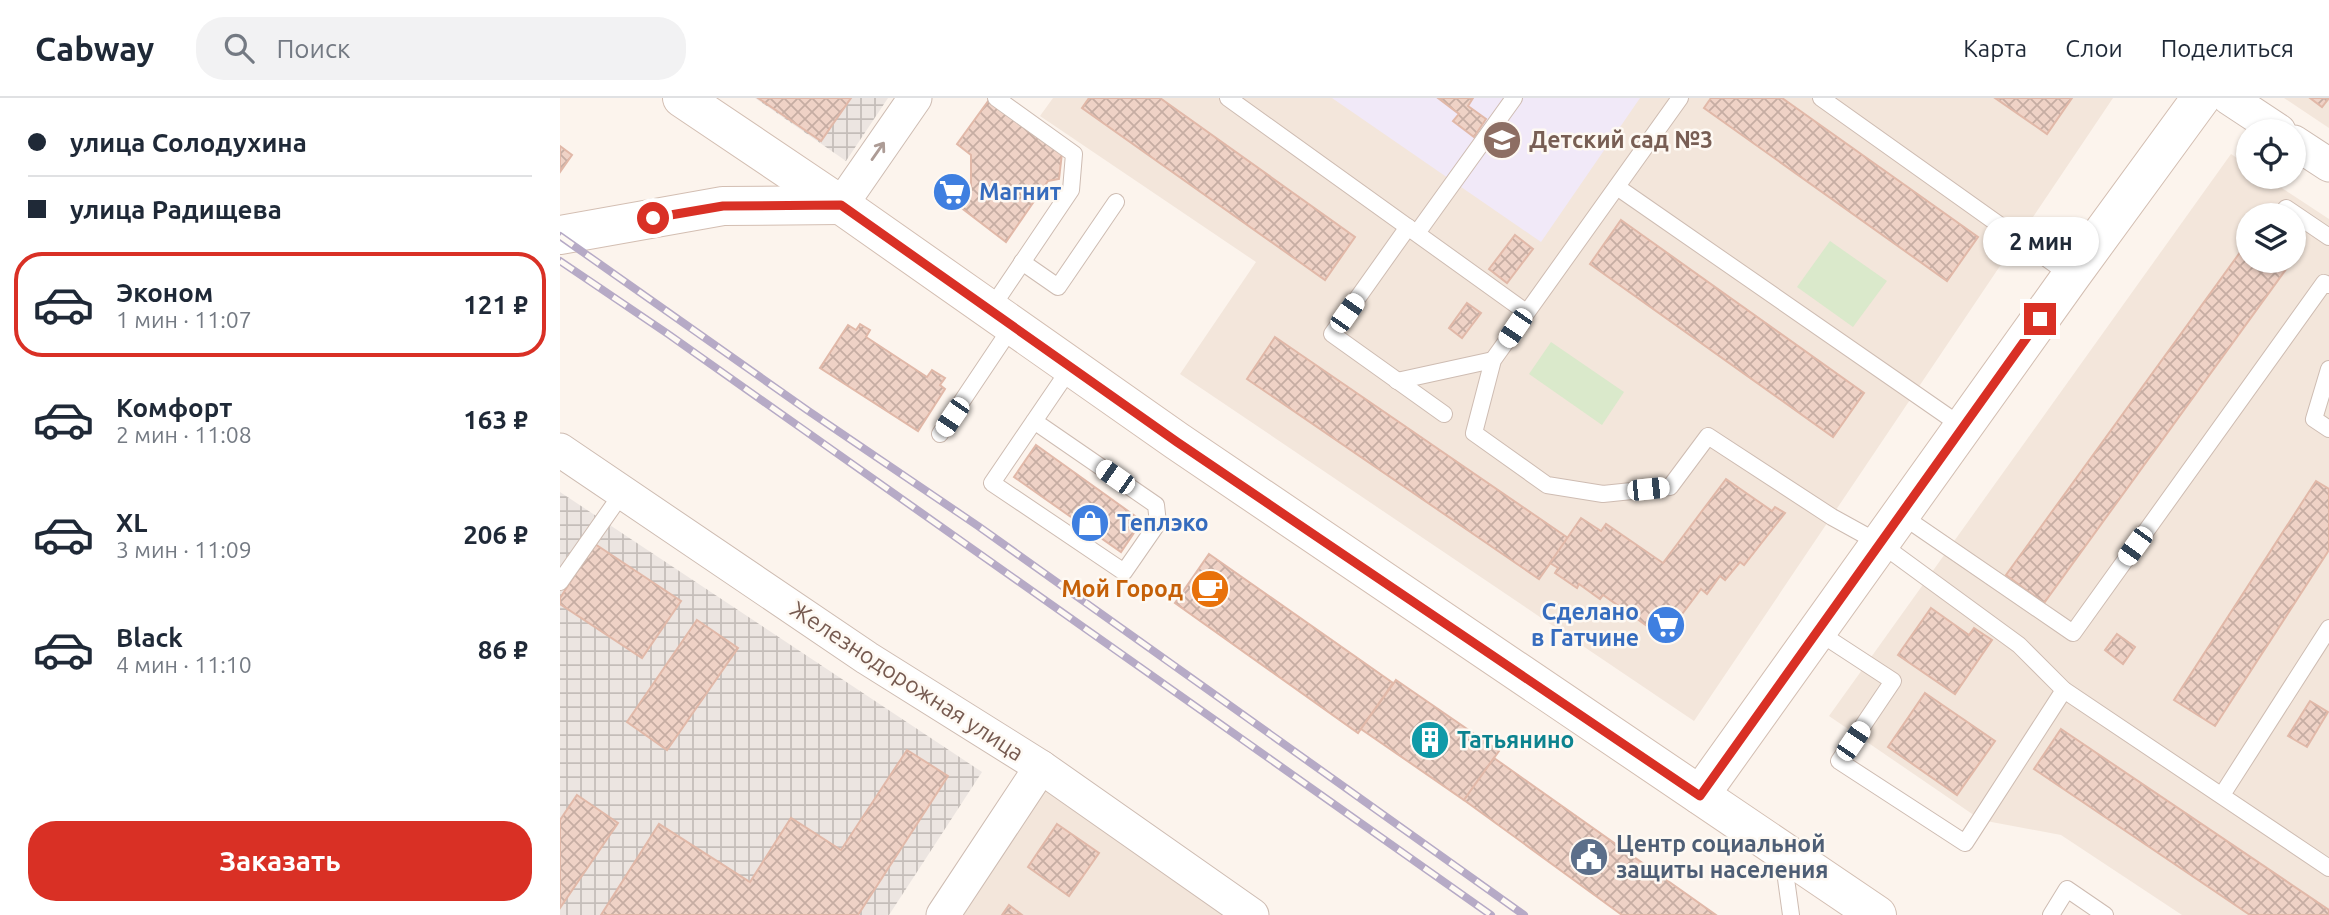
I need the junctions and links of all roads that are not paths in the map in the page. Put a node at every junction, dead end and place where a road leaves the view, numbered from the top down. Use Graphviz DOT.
graph roads {
  1 [pos="682,98"];
  2 [pos="915,98"];
  3 [pos="996,98"];
  4 [pos="1227,98"];
  5 [pos="1514,98"];
  6 [pos="1680,98"];
  7 [pos="1821,98"];
  8 [pos="2201,98"];
  9 [pos="2229,98"];
  10 [pos="2261,119"];
  11 [pos="755,146"];
  12 [pos="1616,187"];
  13 [pos="1116,202"];
  14 [pos="841,205"];
  15 [pos="723,206"];
  16 [pos="2306,221"];
  17 [pos="1412,230"];
  18 [pos="560,235"];
  19 [pos="2329,237"];
  20 [pos="1022,262"];
  21 [pos="2071,275"];
  22 [pos="2329,285"];
  23 [pos="1526,312"];
  24 [pos="1001,318"];
  25 [pos="1493,360"];
  26 [pos="1071,367"];
  27 [pos="2329,369"];
  28 [pos="1397,381"];
  29 [pos="1444,414"];
  30 [pos="1034,421"];
  31 [pos="1963,428"];
  32 [pos="2329,429"];
  33 [pos="940,434"];
  34 [pos="560,450"];
  35 [pos="623,492"];
  36 [pos="1891,530"];
  37 [pos="560,582"];
  38 [pos="1818,632"];
  39 [pos="2327,633"];
  40 [pos="2064,690"];
  41 [pos="1041,767"];
  42 [pos="2222,795"];
  43 [pos="1700,796"];
  44 [pos="1782,851"];
  45 [pos="2329,868"];
  46 [pos="943,915"];
  47 [pos="1252,915"];
  48 [pos="1791,915"];
  49 [pos="1877,915"];
  50 [pos="2051,915"];
  51 [pos="2105,915"];
  1 -- 11 [label="street"];
  14 -- 2 [label="street, one-way"];
  3 -- 20 [label="lane"];
  4 -- 17 [label="lane"];
  5 -- 17 [label="lane"];
  6 -- 12 [label="lane"];
  7 -- 21 [label="lane"];
  8 -- 21 [label="street"];
  9 -- 10 [label="street"];
  11 -- 14 [label="street"];
  11 -- 15 [label="street"];
  12 -- 23 [label="lane"];
  12 -- 31 [label="lane"];
  13 -- 20 [label="lane"];
  14 -- 15 [label="street"];
  14 -- 24 [label="street"];
  15 -- 18 [label="street"];
  16 -- 19 [label="lane"];
  17 -- 23 [label="lane"];
  17 -- 28 [label="lane"];
  20 -- 24 [label="lane"];
  21 -- 31 [label="street"];
  22 -- 36 [label="lane"];
  23 -- 25 [label="lane"];
  24 -- 26 [label="street"];
  24 -- 33 [label="lane"];
  25 -- 28 [label="lane"];
  25 -- 36 [label="lane"];
  26 -- 30 [label="lane"];
  26 -- 43 [label="street"];
  27 -- 32 [label="lane"];
  28 -- 29 [label="lane"];
  30 -- 30 [label="lane"];
  31 -- 36 [label="street"];
  34 -- 35 [label="street, Железнодорожная улица"];
  35 -- 37 [label="lane"];
  35 -- 41 [label="street, Железнодорожная улица"];
  36 -- 38 [label="street"];
  36 -- 40 [label="lane"];
  38 -- 40 [label="lane"];
  38 -- 43 [label="street"];
  39 -- 42 [label="lane"];
  40 -- 42 [label="lane"];
  41 -- 46 [label="street"];
  41 -- 47 [label="street, Железнодорожная улица"];
  42 -- 45 [label="lane"];
  43 -- 44 [label="street"];
  44 -- 48 [label="lane"];
  44 -- 49 [label="street"];
  50 -- 51 [label="lane"];
}
